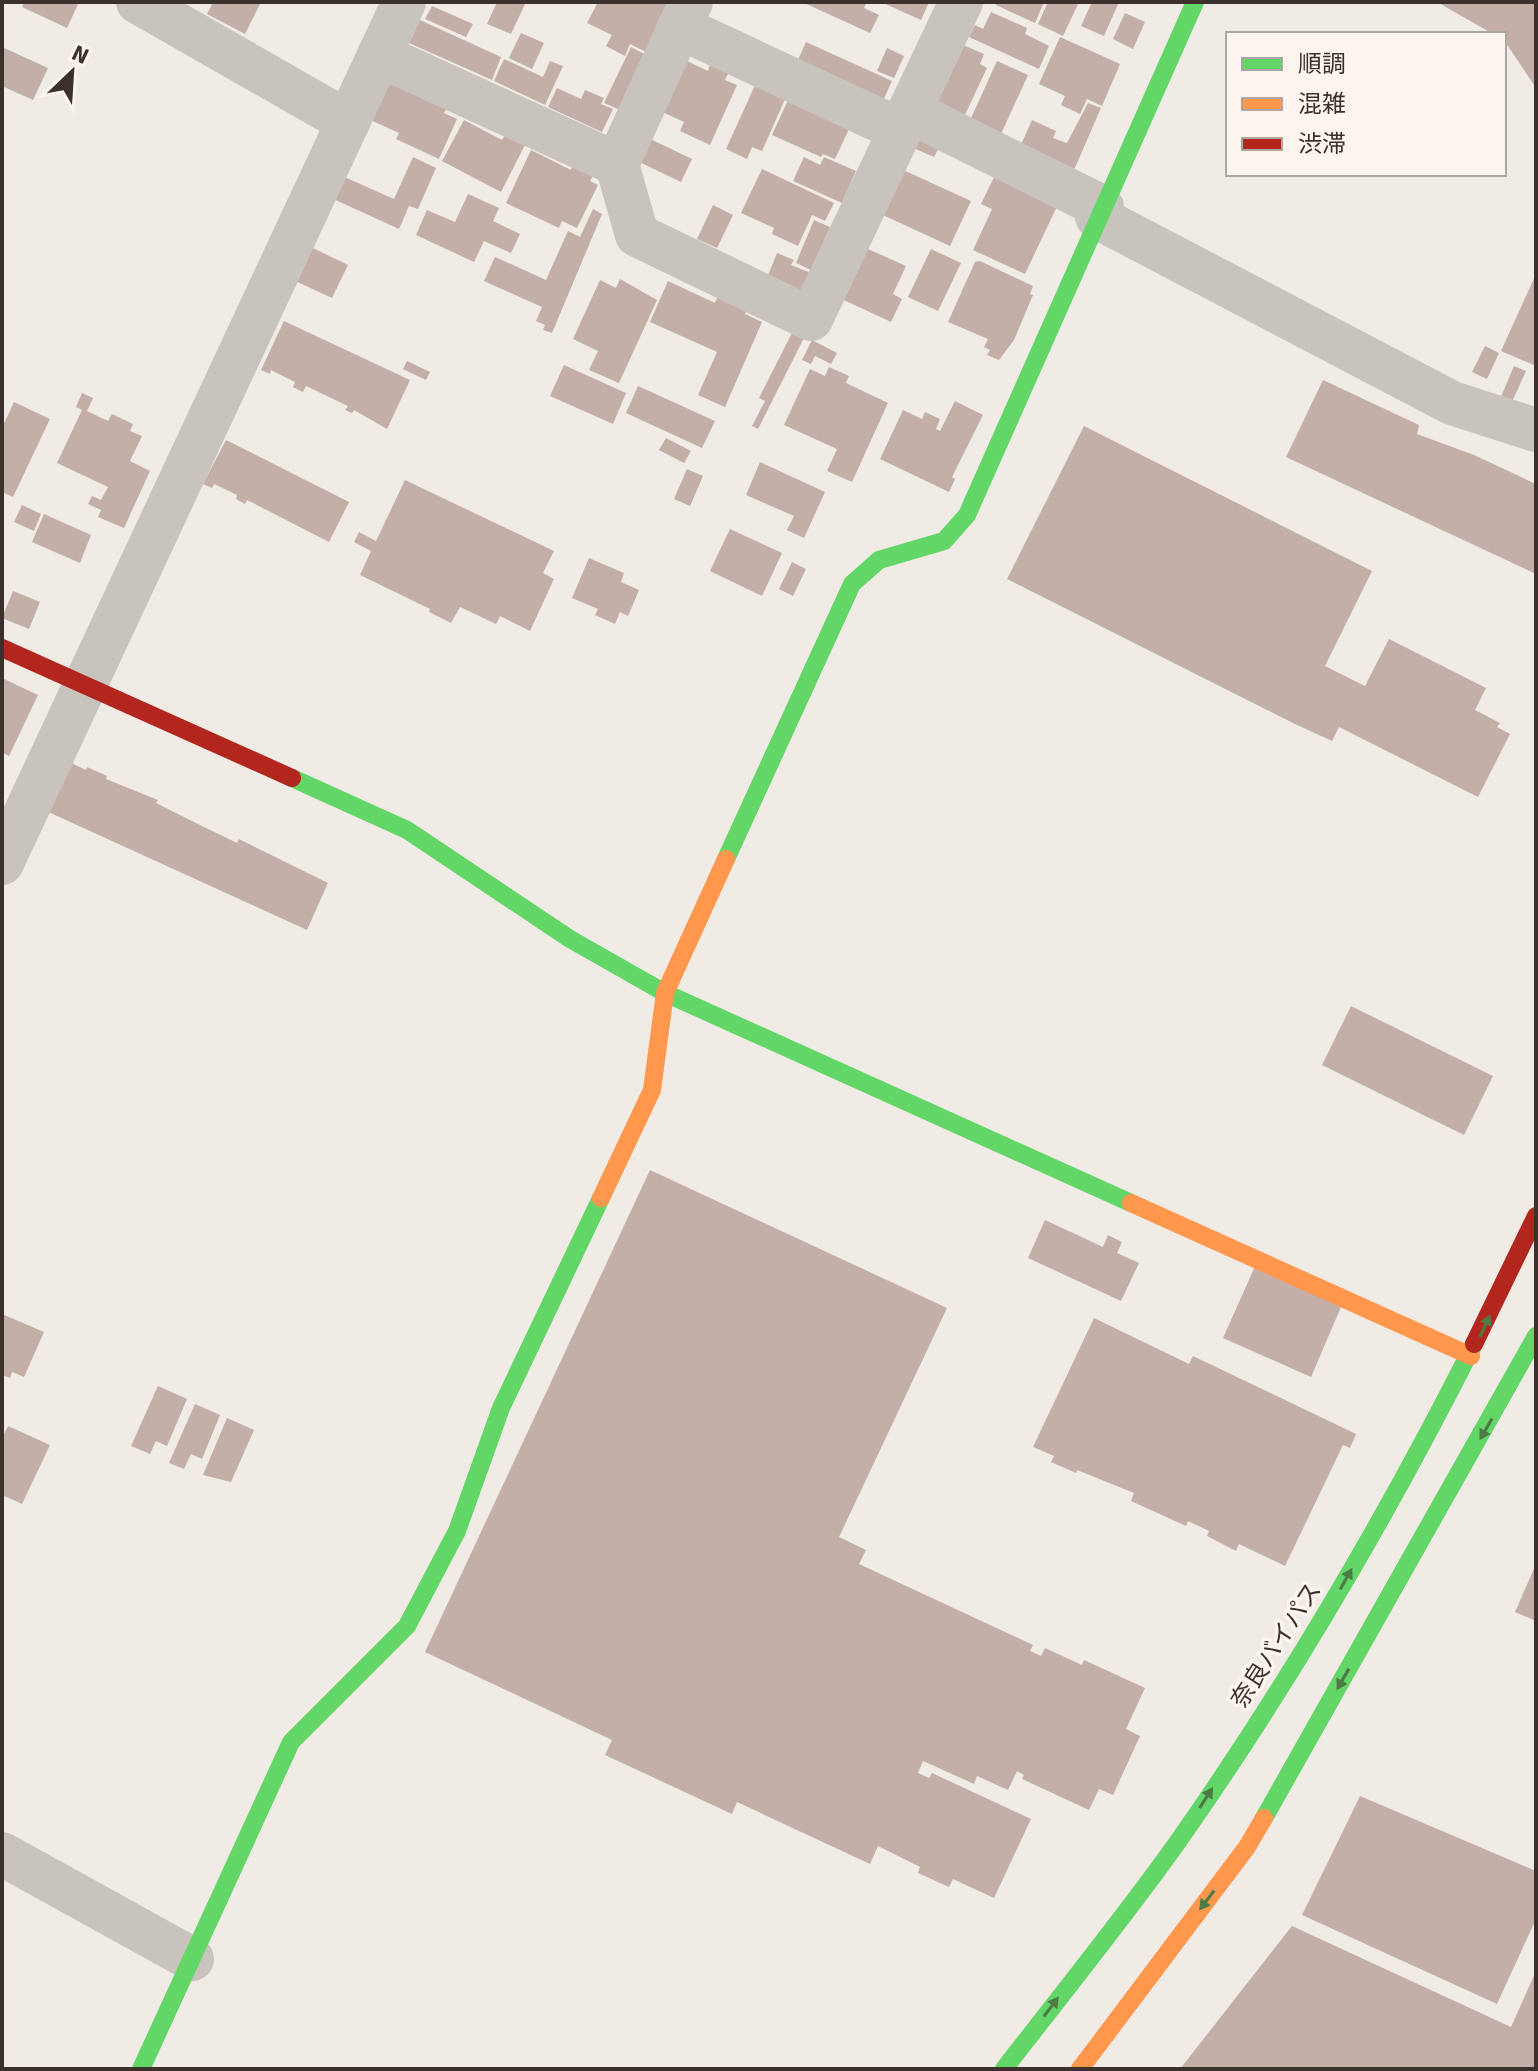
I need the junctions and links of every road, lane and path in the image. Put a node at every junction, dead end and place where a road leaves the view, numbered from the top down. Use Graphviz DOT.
graph roads {
  1 [pos="138,2"];
  2 [pos="404,2"];
  3 [pos="961,2"];
  4 [pos="1195,2"];
  5 [pos="685,14"];
  6 [pos="379,55"];
  7 [pos="905,121"];
  8 [pos="348,122"];
  9 [pos="617,164"];
  10 [pos="1099,212"];
  11 [pos="1536,430"];
  12 [pos="2,648"];
  13 [pos="85,687"];
  14 [pos="2,863"];
  15 [pos="665,993"];
  16 [pos="1536,1216"];
  17 [pos="1536,1336"];
  18 [pos="1471,1356"];
  19 [pos="2,1854"];
  20 [pos="192,1959"];
  21 [pos="141,2069"];
  22 [pos="1004,2069"];
  23 [pos="1080,2069"];
  1 -- 8 [label="street"];
  2 -- 6 [label="street"];
  3 -- 7 [label="street"];
  4 -- 10 [label="main road"];
  5 -- 7 [label="street"];
  5 -- 9 [label="street"];
  6 -- 8 [label="street"];
  6 -- 9 [label="street"];
  7 -- 9 [label="street"];
  7 -- 10 [label="street"];
  8 -- 13 [label="street"];
  10 -- 11 [label="street"];
  10 -- 15 [label="main road"];
  12 -- 13 [label="main road"];
  13 -- 14 [label="street"];
  13 -- 15 [label="main road"];
  15 -- 18 [label="main road"];
  15 -- 20 [label="main road"];
  18 -- 16 [label="main road, 奈良バイパス, one-way"];
  17 -- 23 [label="main road, one-way"];
  22 -- 18 [label="main road, 奈良バイパス, one-way"];
  19 -- 20 [label="street"];
  20 -- 21 [label="main road"];
}
